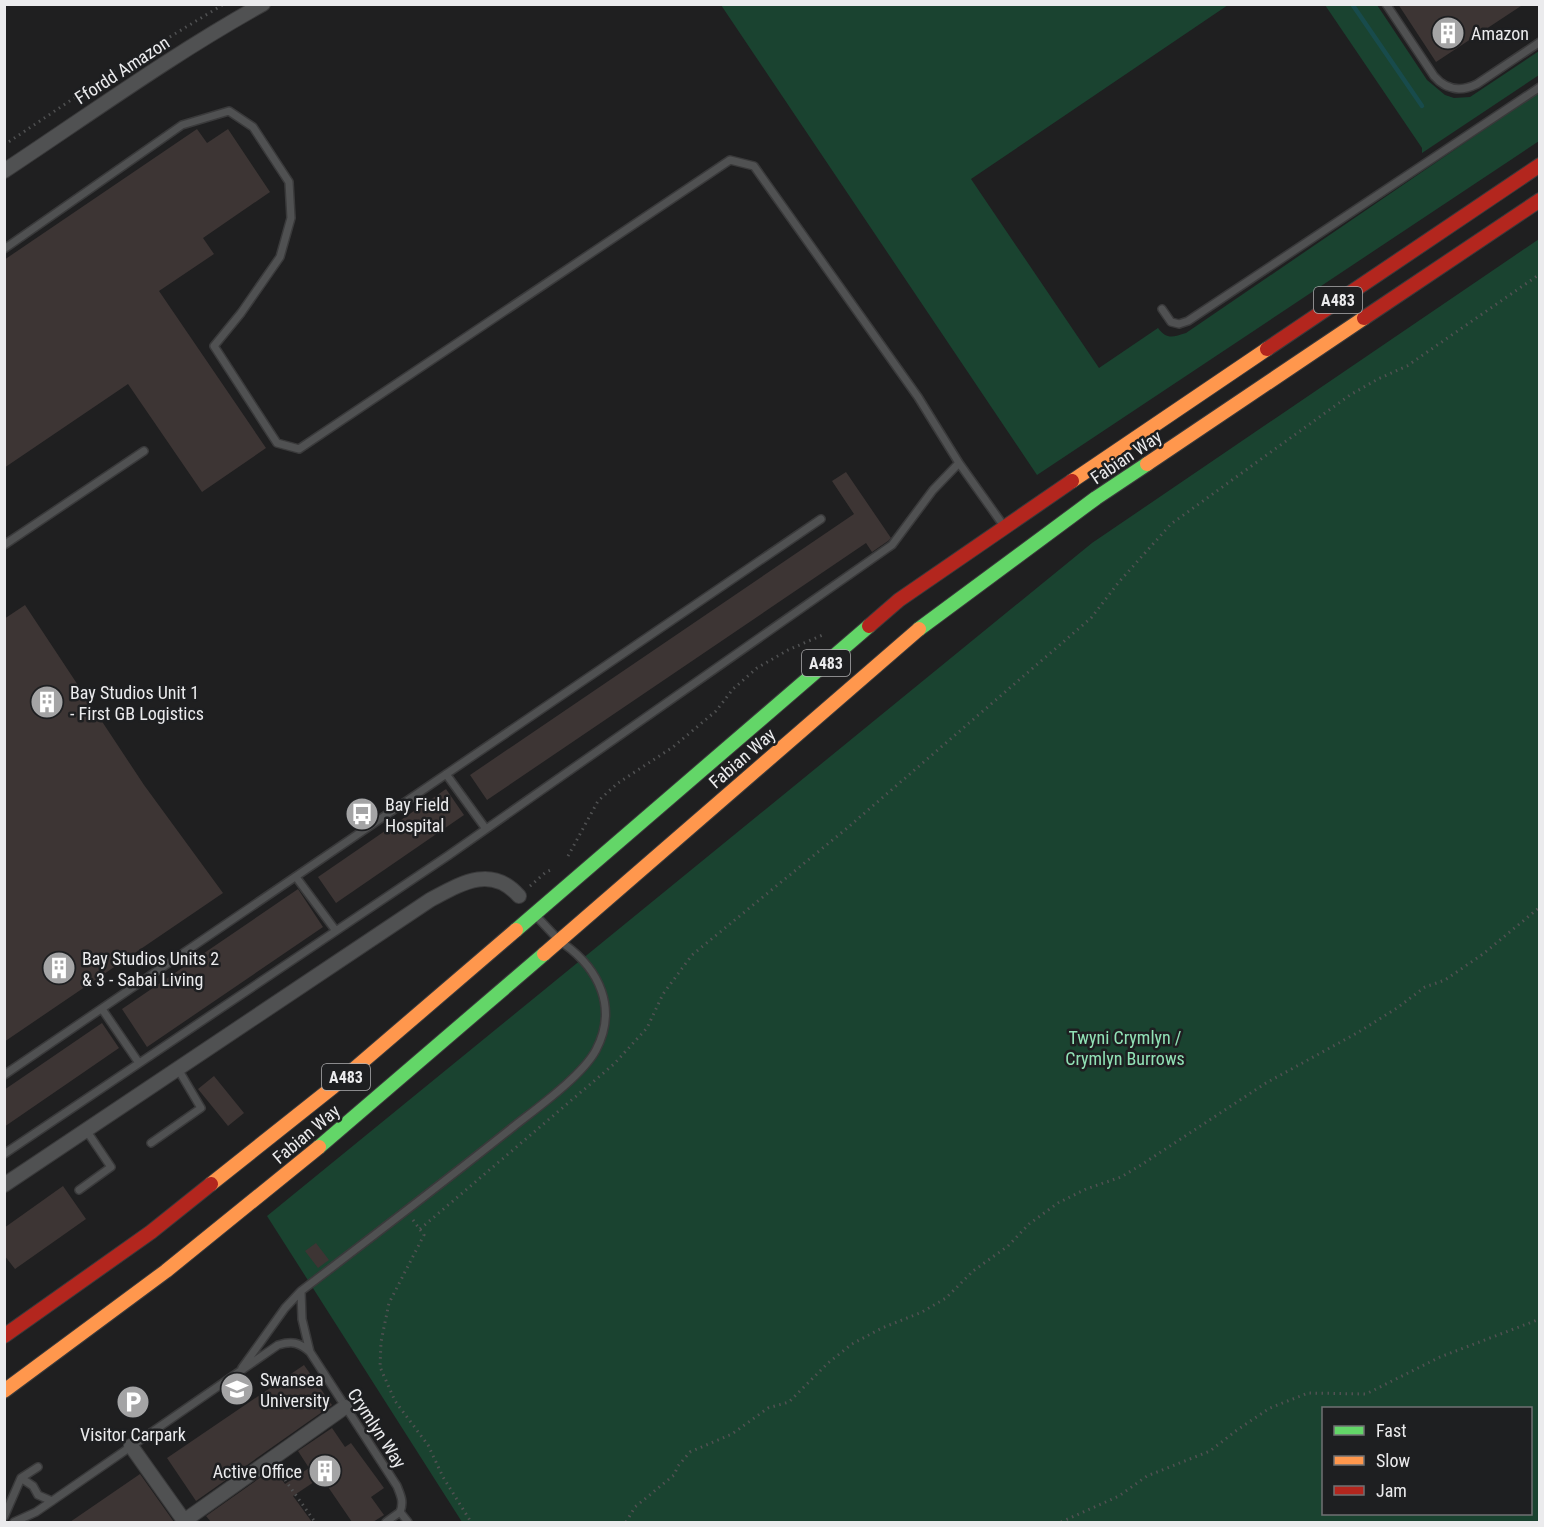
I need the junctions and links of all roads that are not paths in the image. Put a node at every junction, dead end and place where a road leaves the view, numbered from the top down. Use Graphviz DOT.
graph roads {
  1 [pos="263,4"];
  2 [pos="1386,4"];
  3 [pos="1539,42"];
  4 [pos="1539,87"];
  5 [pos="1539,165"];
  6 [pos="4,171"];
  7 [pos="1539,200"];
  8 [pos="4,249"];
  9 [pos="1162,309"];
  10 [pos="144,451"];
  11 [pos="959,463"];
  12 [pos="821,519"];
  13 [pos="1005,527"];
  14 [pos="4,545"];
  15 [pos="446,774"];
  16 [pos="486,829"];
  17 [pos="296,877"];
  18 [pos="519,896"];
  19 [pos="534,914"];
  20 [pos="336,931"];
  21 [pos="560,941"];
  22 [pos="102,1009"];
  23 [pos="139,1063"];
  24 [pos="178,1070"];
  25 [pos="4,1075"];
  26 [pos="86,1130"];
  27 [pos="151,1143"];
  28 [pos="4,1154"];
  29 [pos="4,1185"];
  30 [pos="79,1190"];
  31 [pos="301,1291"];
  32 [pos="4,1336"];
  33 [pos="310,1352"];
  34 [pos="240,1372"];
  35 [pos="4,1391"];
  36 [pos="345,1407"];
  37 [pos="131,1446"];
  38 [pos="38,1467"];
  39 [pos="21,1478"];
  40 [pos="52,1502"];
  41 [pos="400,1512"];
  42 [pos="4,1517"];
  43 [pos="14,1522"];
  44 [pos="185,1522"];
  45 [pos="386,1522"];
  46 [pos="408,1522"];
  1 -- 6 [label="street, Ffordd Amazon"];
  2 -- 3 [label="lane"];
  4 -- 9 [label="lane"];
  5 -- 13 [label="highway, Fabian Way / A483"];
  7 -- 21 [label="highway, Fabian Way / A483"];
  8 -- 11 [label="lane"];
  10 -- 14 [label="lane"];
  11 -- 13 [label="lane"];
  11 -- 16 [label="lane"];
  12 -- 15 [label="lane"];
  13 -- 19 [label="highway, Fabian Way / A483"];
  15 -- 16 [label="lane"];
  15 -- 17 [label="lane"];
  16 -- 20 [label="lane"];
  17 -- 20 [label="lane"];
  17 -- 22 [label="lane"];
  18 -- 19 [label="lane"];
  18 -- 24 [label="street"];
  19 -- 21 [label="lane"];
  19 -- 32 [label="highway, Fabian Way / A483"];
  20 -- 23 [label="lane"];
  21 -- 31 [label="lane"];
  21 -- 35 [label="highway, Fabian Way / A483"];
  22 -- 23 [label="lane"];
  22 -- 25 [label="lane"];
  23 -- 28 [label="lane"];
  24 -- 26 [label="street"];
  24 -- 27 [label="lane"];
  26 -- 29 [label="street"];
  26 -- 30 [label="lane"];
  31 -- 33 [label="lane, Crymlyn Way"];
  31 -- 34 [label="lane"];
  33 -- 34 [label="lane"];
  33 -- 36 [label="lane, Crymlyn Way"];
  34 -- 37 [label="lane"];
  36 -- 41 [label="lane, Crymlyn Way"];
  36 -- 44 [label="street"];
  37 -- 40 [label="lane"];
  37 -- 44 [label="street"];
  38 -- 39 [label="lane"];
  39 -- 40 [label="lane"];
  39 -- 42 [label="lane"];
  40 -- 43 [label="lane"];
  41 -- 45 [label="lane"];
  41 -- 46 [label="lane"];
}
